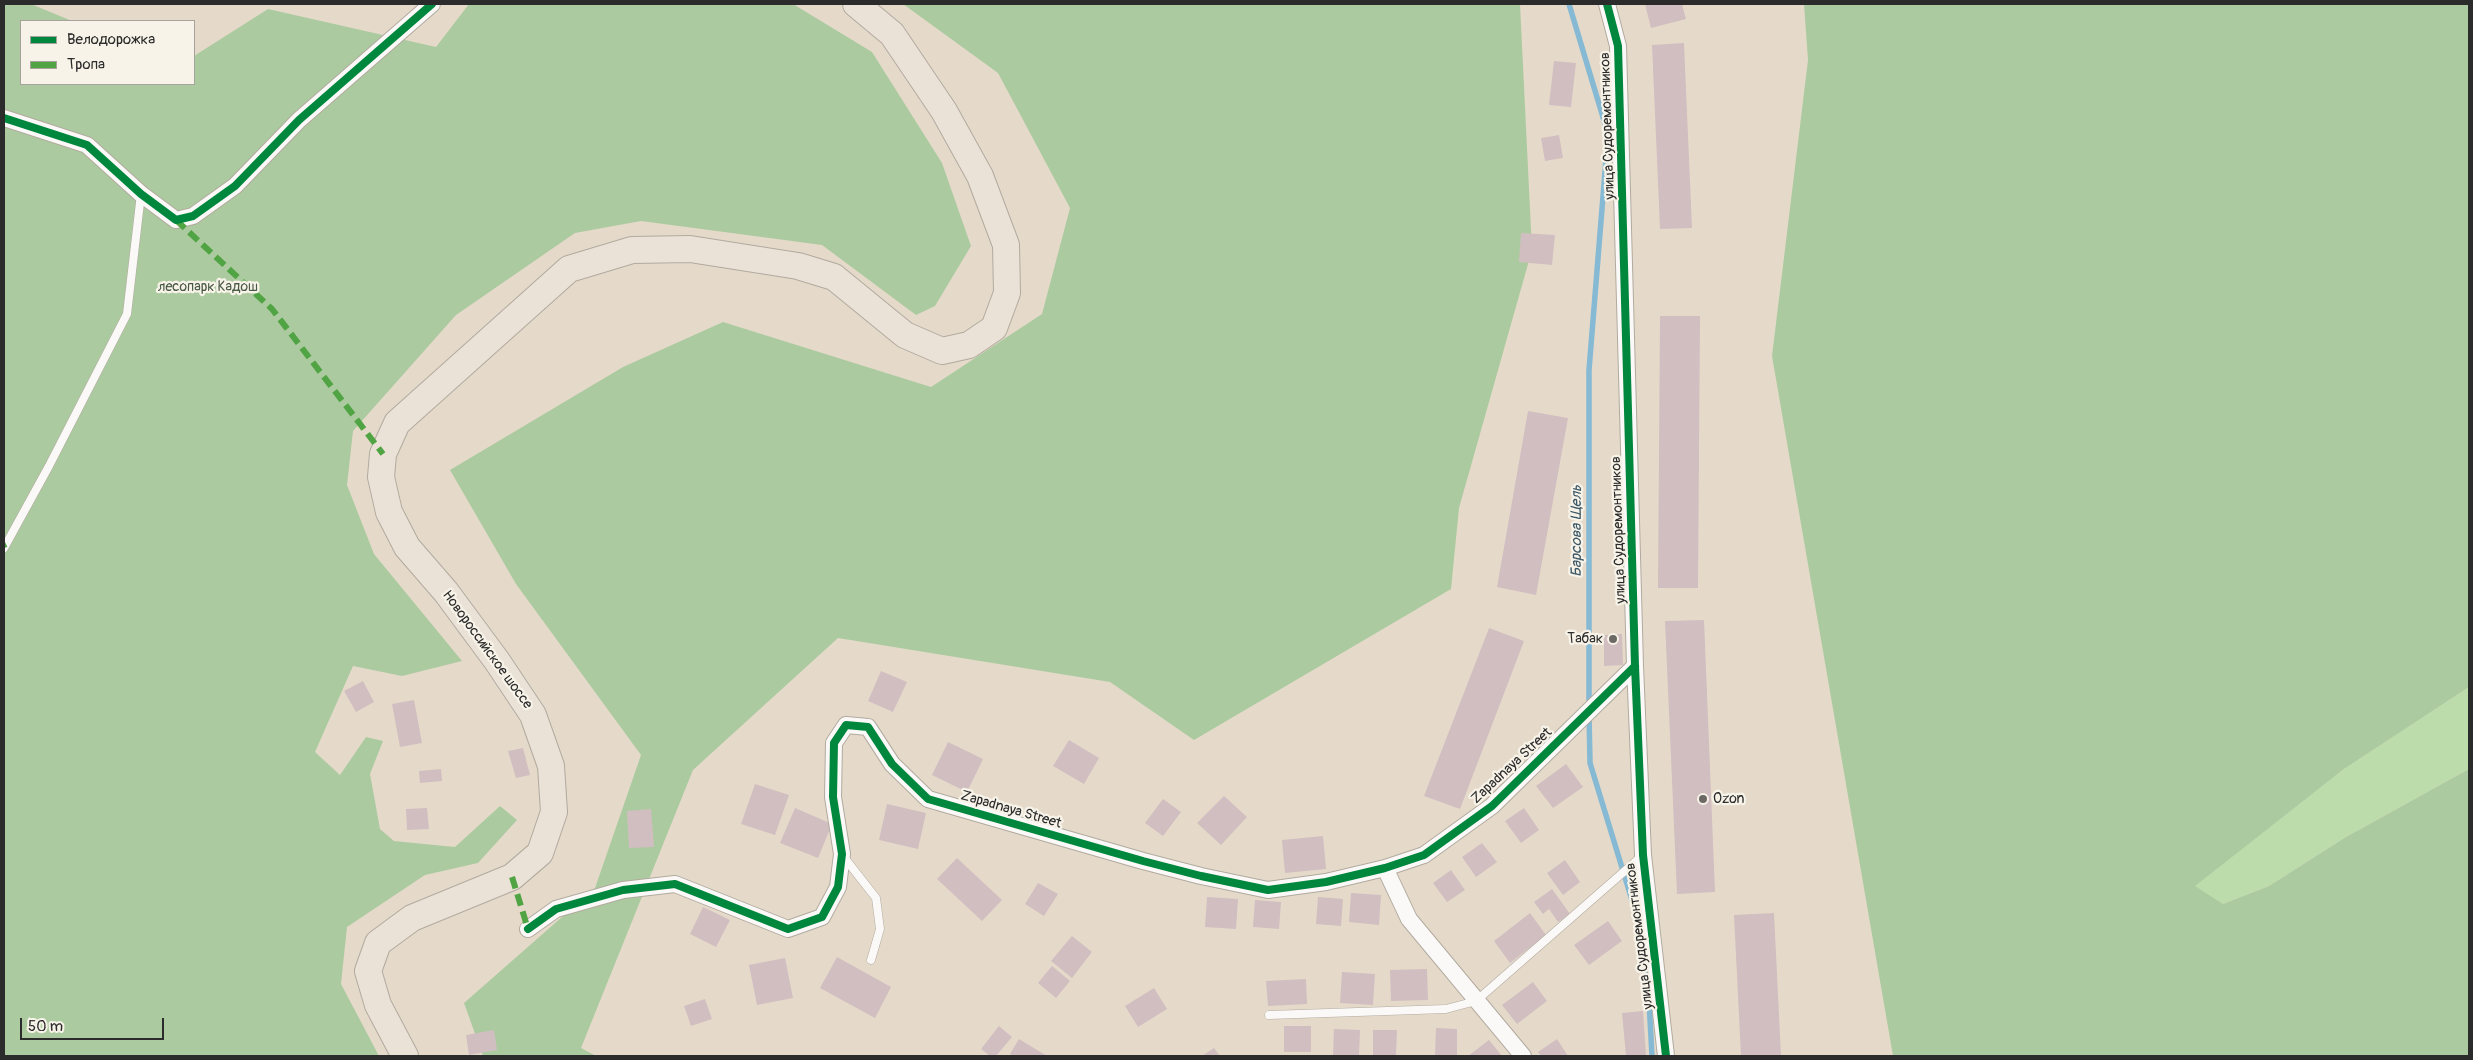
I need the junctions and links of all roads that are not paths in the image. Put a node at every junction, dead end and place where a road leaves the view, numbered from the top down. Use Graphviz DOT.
graph roads {
  1 [pos="432,4"];
  2 [pos="856,4"];
  3 [pos="1607,4"];
  4 [pos="4,118"];
  5 [pos="141,194"];
  6 [pos="4,548"];
  7 [pos="1635,666"];
  8 [pos="842,854"];
  9 [pos="1642,855"];
  10 [pos="1385,868"];
  11 [pos="528,928"];
  12 [pos="871,960"];
  13 [pos="1476,1001"];
  14 [pos="1269,1015"];
  15 [pos="404,1056"];
  16 [pos="1523,1056"];
  17 [pos="1666,1056"];
  1 -- 5 [label="street"];
  2 -- 15 [label="highway, Новороссийское шоссе"];
  3 -- 7 [label="street, улица Судоремонтников"];
  4 -- 5 [label="street"];
  5 -- 6 [label="lane"];
  7 -- 9 [label="street, улица Судоремонтников"];
  7 -- 10 [label="street, Zapadnaya Street"];
  8 -- 10 [label="street, Zapadnaya Street"];
  8 -- 11 [label="street, Zapadnaya Street"];
  8 -- 12 [label="lane"];
  9 -- 13 [label="lane"];
  9 -- 17 [label="street, улица Судоремонтников"];
  10 -- 13 [label="street"];
  13 -- 14 [label="lane"];
  13 -- 16 [label="street"];
}
